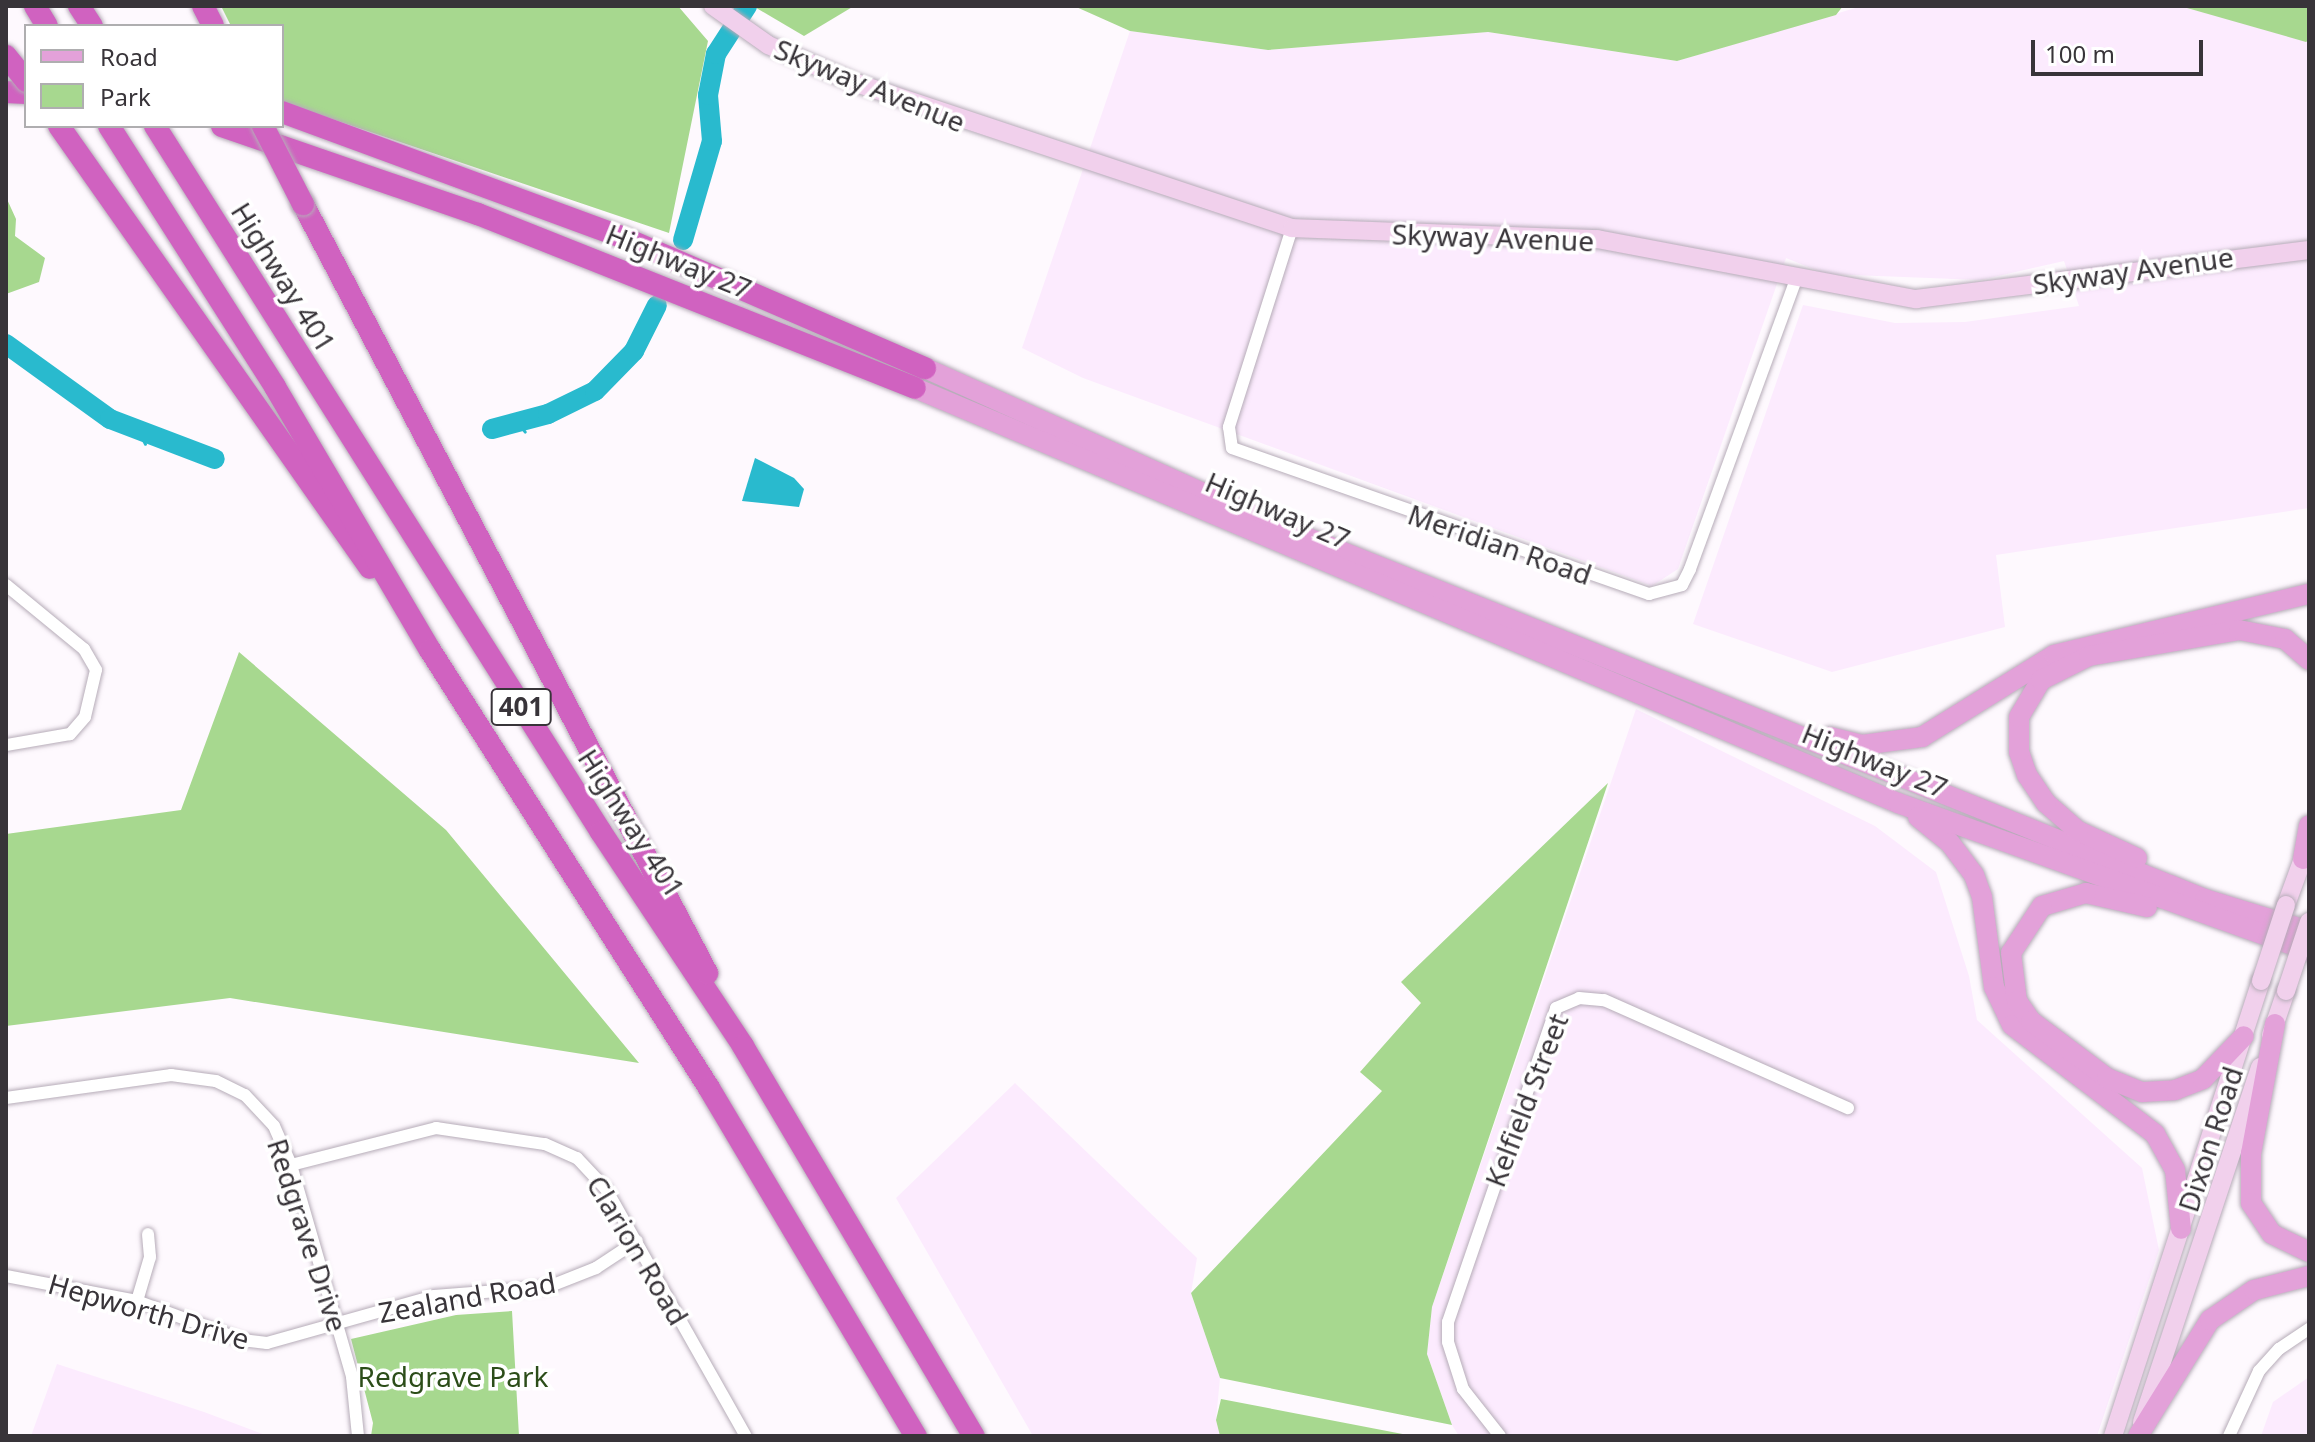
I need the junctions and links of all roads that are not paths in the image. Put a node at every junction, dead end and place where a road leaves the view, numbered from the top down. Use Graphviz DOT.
graph roads {
  1 [pos="35,6"];
  2 [pos="79,6"];
  3 [pos="713,7"];
  4 [pos="46,24"];
  5 [pos="91,24"];
  6 [pos="6,58"];
  7 [pos="24,79"];
  8 [pos="284,113"];
  9 [pos="60,128"];
  10 [pos="228,128"];
  11 [pos="264,128"];
  12 [pos="157,129"];
  13 [pos="113,132"];
  14 [pos="1292,228"];
  15 [pos="2309,250"];
  16 [pos="1796,280"];
  17 [pos="920,378"];
  18 [pos="6,585"];
  19 [pos="2309,594"];
  20 [pos="430,650"];
  21 [pos="2309,660"];
  22 [pos="1783,730"];
  23 [pos="6,745"];
  24 [pos="1898,803"];
  25 [pos="2309,826"];
  26 [pos="2306,851"];
  27 [pos="2205,899"];
  28 [pos="2187,910"];
  29 [pos="2309,922"];
  30 [pos="2309,931"];
  31 [pos="2309,951"];
  32 [pos="2275,1024"];
  33 [pos="2244,1036"];
  34 [pos="743,1046"];
  35 [pos="6,1098"];
  36 [pos="1848,1108"];
  37 [pos="291,1165"];
  38 [pos="2181,1229"];
  39 [pos="148,1234"];
  40 [pos="637,1241"];
  41 [pos="2309,1252"];
  42 [pos="6,1276"];
  43 [pos="2309,1276"];
  44 [pos="137,1301"];
  45 [pos="337,1322"];
  46 [pos="2309,1329"];
  47 [pos="2142,1352"];
  48 [pos="2163,1358"];
  49 [pos="358,1436"];
  50 [pos="746,1436"];
  51 [pos="916,1436"];
  52 [pos="974,1436"];
  53 [pos="1500,1436"];
  54 [pos="2113,1436"];
  55 [pos="2137,1436"];
  56 [pos="2229,1436"];
  1 -- 4 [label="highway"];
  2 -- 5 [label="highway"];
  3 -- 14 [label="street, Skyway Avenue"];
  6 -- 7 [label="highway, bridge"];
  8 -- 17 [label="highway, Highway 27"];
  9 -- 20 [label="highway"];
  10 -- 17 [label="highway, Highway 27"];
  11 -- 34 [label="highway, bridge"];
  12 -- 34 [label="highway, Highway 401 / 401"];
  13 -- 20 [label="highway, 401"];
  14 -- 16 [label="street, Skyway Avenue"];
  14 -- 16 [label="street, Meridian Road"];
  15 -- 16 [label="street, Skyway Avenue"];
  17 -- 22 [label="main road, Highway 27"];
  17 -- 24 [label="main road, Highway 27"];
  18 -- 23 [label="street"];
  19 -- 22 [label="main road"];
  20 -- 51 [label="highway, 401"];
  21 -- 27 [label="main road"];
  22 -- 27 [label="main road, Highway 27"];
  24 -- 28 [label="main road, Highway 27"];
  24 -- 38 [label="main road"];
  25 -- 26 [label="main road"];
  26 -- 33 [label="street, Dixon Road, bridge"];
  27 -- 30 [label="main road, Highway 27"];
  28 -- 31 [label="main road, Highway 27"];
  28 -- 33 [label="main road"];
  29 -- 32 [label="street, Dixon Road, bridge"];
  32 -- 41 [label="main road"];
  32 -- 48 [label="street, Dixon Road"];
  33 -- 38 [label="street, Dixon Road"];
  34 -- 52 [label="highway, Highway 401 / 401"];
  35 -- 37 [label="street, Redgrave Drive"];
  36 -- 53 [label="street, Kelfield Street"];
  37 -- 40 [label="street, Clarion Road"];
  37 -- 45 [label="street, Redgrave Drive"];
  38 -- 47 [label="street, Dixon Road"];
  39 -- 44 [label="street"];
  40 -- 45 [label="street, Zealand Road"];
  40 -- 50 [label="street, Clarion Road"];
  42 -- 44 [label="street, Hepworth Drive"];
  43 -- 55 [label="main road"];
  44 -- 45 [label="street, Hepworth Drive"];
  45 -- 49 [label="street, Redgrave Drive"];
  46 -- 56 [label="street"];
  47 -- 48 [label="street"];
  47 -- 54 [label="street, Dixon Road"];
  48 -- 55 [label="street, Dixon Road"];
}
